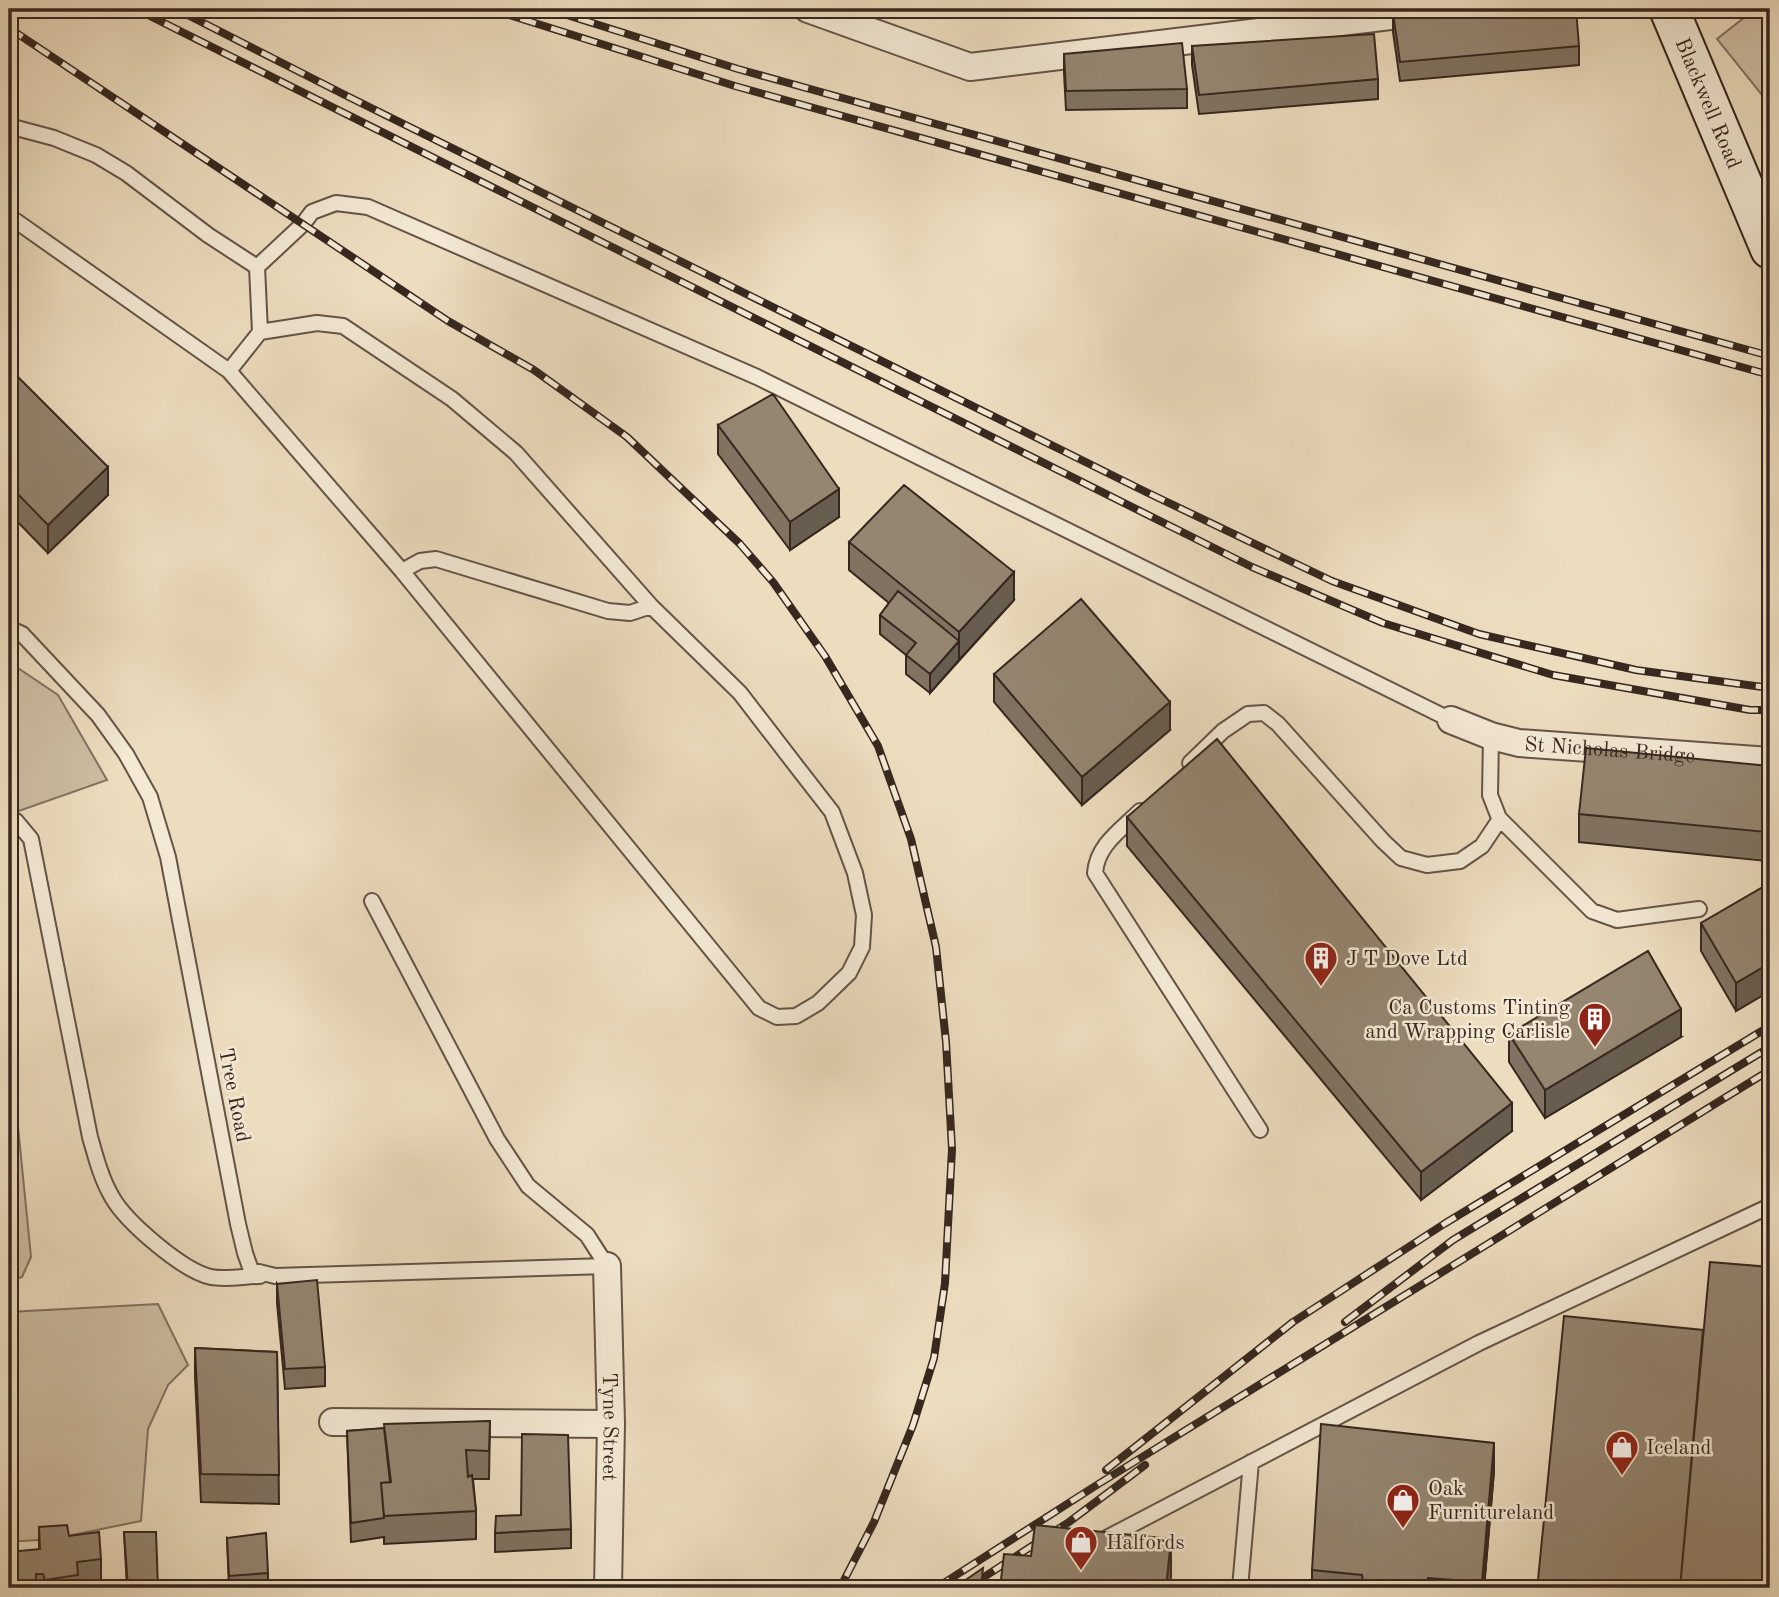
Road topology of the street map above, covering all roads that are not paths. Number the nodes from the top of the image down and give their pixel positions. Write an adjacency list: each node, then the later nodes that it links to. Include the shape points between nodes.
1 (808, 9): 4 (street, via 970,67)
2 (1448, 9): 4 (street)
3 (1669, 9): 7 (street, Blackwell Road)
4 (1341, 16)
5 (9, 126): 8 (lane, via 54,138 106,161)
6 (16, 221): 10 (lane)
7 (1767, 242)
8 (257, 267): 9 (lane); 15 (lane, via 312,212 336,203 368,207 757,377)
9 (260, 332): 10 (lane); 12 (lane, via 317,323 343,326 452,399 516,453)
10 (229, 370): 11 (lane)
11 (402, 570): 12 (lane, via 436,559 608,611 630,613); 12 (lane, via 759,1008 777,1017 796,1016 818,1003 849,973 862,947 864,915 855,873 832,812 740,693)
12 (650, 606)
13 (9, 616): 14 (lane)
14 (15, 631): 27 (lane, Tree Road, via 99,715 150,797 168,857 244,1254 251,1270)
15 (1451, 720): 16 (street, St Nicholas Bridge)
16 (1491, 736): 17 (street, St Nicholas Bridge, via 1519,743); 21 (lane, via 1490,795)
17 (1770, 761)
18 (1177, 776): 21 (lane, via 1223,731 1248,714 1264,713 1401,858 1427,865 1460,861 1482,846)
19 (1149, 803): 24 (lane, via 1102,848 1095,873)
20 (9, 817): 27 (lane, via 31,839 90,1137 113,1200 135,1226 179,1262 211,1277)
21 (1500, 819): 23 (lane, via 1592,911 1617,920)
22 (372, 901): 26 (lane, via 496,1139 528,1186 587,1235)
23 (1699, 909)
24 (1260, 1130)
25 (1770, 1206): 30 (lane, via 1479,1343)
26 (607, 1266): 27 (lane); 29 (street, Tyne Street)
27 (275, 1276)
28 (333, 1422): 29 (street)
29 (611, 1424): 32 (street, Tyne Street)
30 (1251, 1462): 31 (lane); 33 (lane)
31 (1086, 1548)
32 (607, 1588)
33 (1240, 1588)

